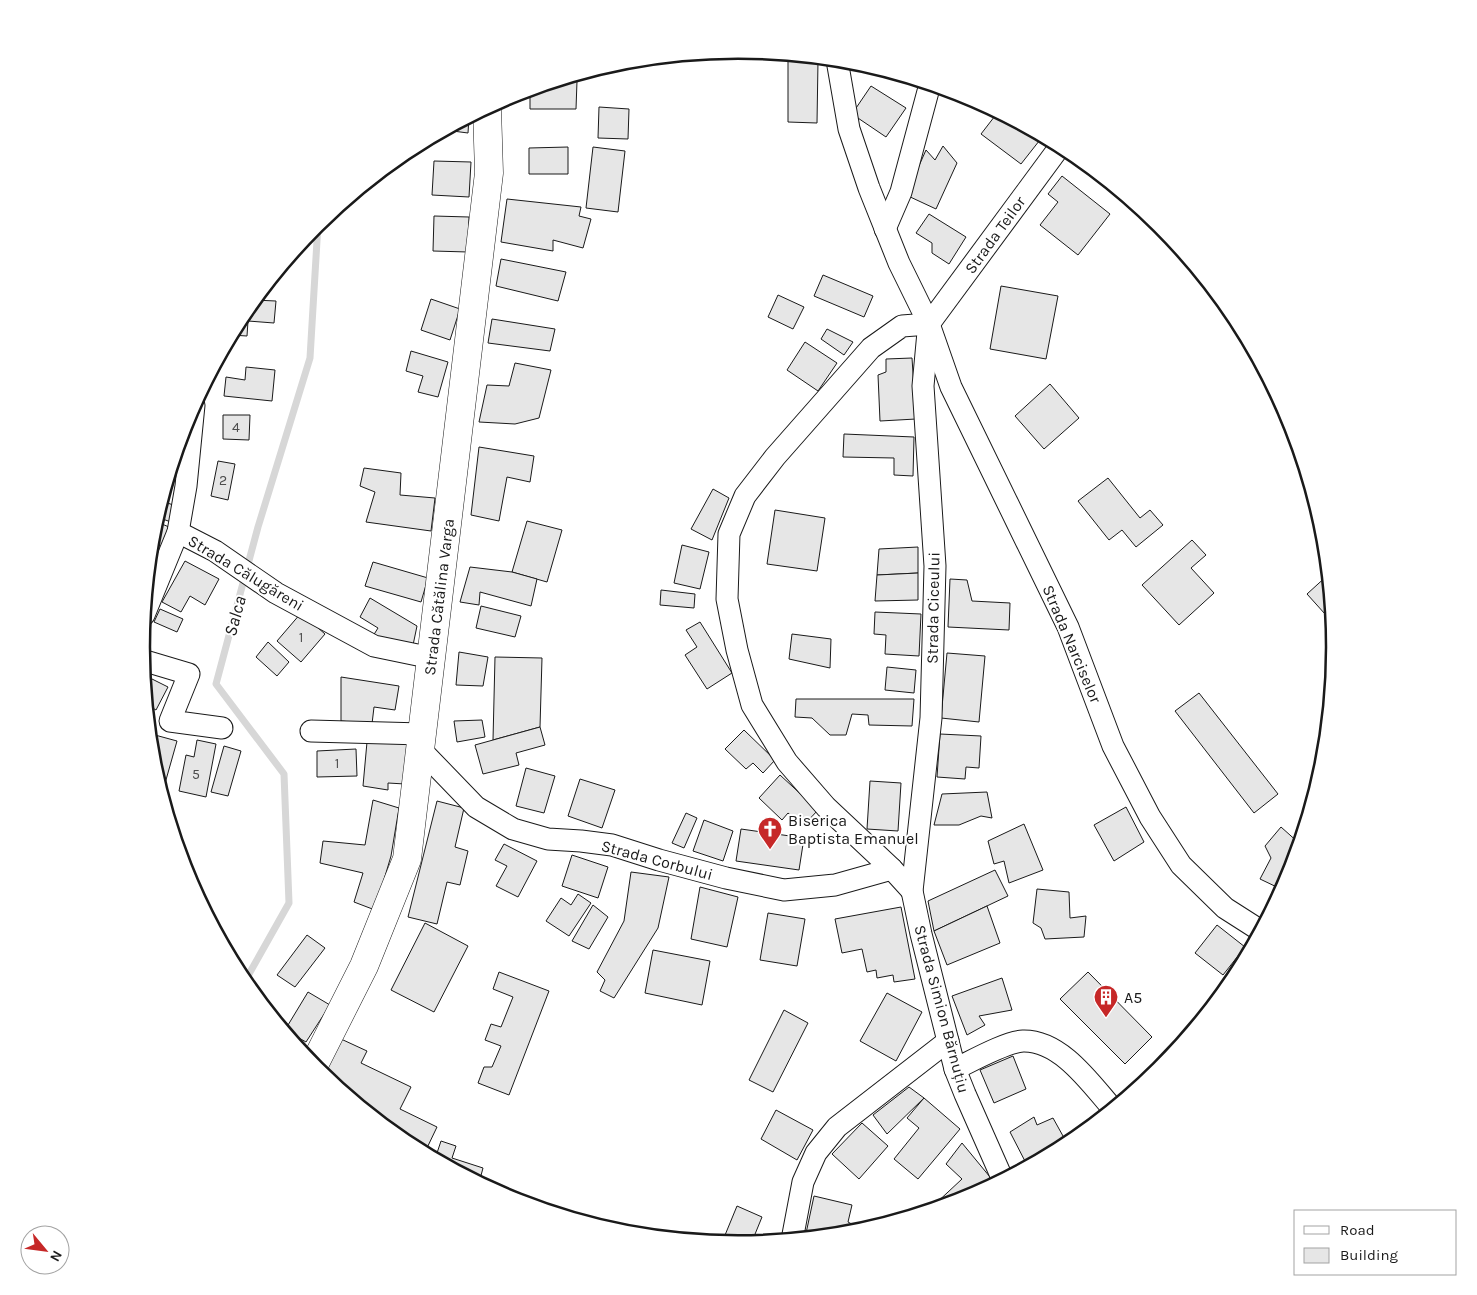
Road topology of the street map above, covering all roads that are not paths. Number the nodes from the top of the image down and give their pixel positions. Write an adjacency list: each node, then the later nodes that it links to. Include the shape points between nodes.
1 (837, 68): 5 (street, Strada Narciselor, via 849,129)
2 (928, 90): 5 (street, via 903,183)
3 (487, 115): 10 (main road, Strada Cătălina Varga, via 489,173)
4 (1056, 152): 6 (street, Strada Teilor)
5 (885, 229): 6 (street, Strada Narciselor)
6 (929, 324): 15 (street, via 902,326 871,348 745,496 729,534 727,599 752,705 787,762 826,807); 16 (street, Strada Ciceului, via 923,386 935,566 931,718); 17 (street, Strada Narciselor, via 951,387 1068,628 1113,746 1150,817 1181,865 1225,908)
7 (191, 431): 8 (street, Strada Călugăreni)
8 (178, 532): 9 (street); 10 (street, Strada Călugăreni, via 215,551 276,593 374,646)
9 (153, 591)
10 (432, 658): 14 (main road, Strada Cătălina Varga)
11 (150, 662): 12 (street, via 189,674 170,721)
12 (222, 728)
13 (311, 731): 14 (street)
14 (421, 741): 15 (street, Strada Corbului, via 476,807 513,830 548,839 612,845 716,876 784,890 835,885); 19 (main road, Strada Cătălina Varga, via 407,859 364,966)
15 (892, 869): 16 (street)
16 (912, 891): 18 (street, Strada Simion Bărnuțiu)
17 (1256, 928)
18 (948, 1041): 20 (street, Strada Simion Bărnuțiu); 23 (street, via 837,1127 816,1153 803,1182)
19 (317, 1059)
20 (956, 1069): 21 (street, via 1012,1044 1039,1042 1084,1074); 22 (street, Strada Simion Bărnuțiu)
21 (1109, 1105)
22 (1002, 1175)
23 (793, 1233)

